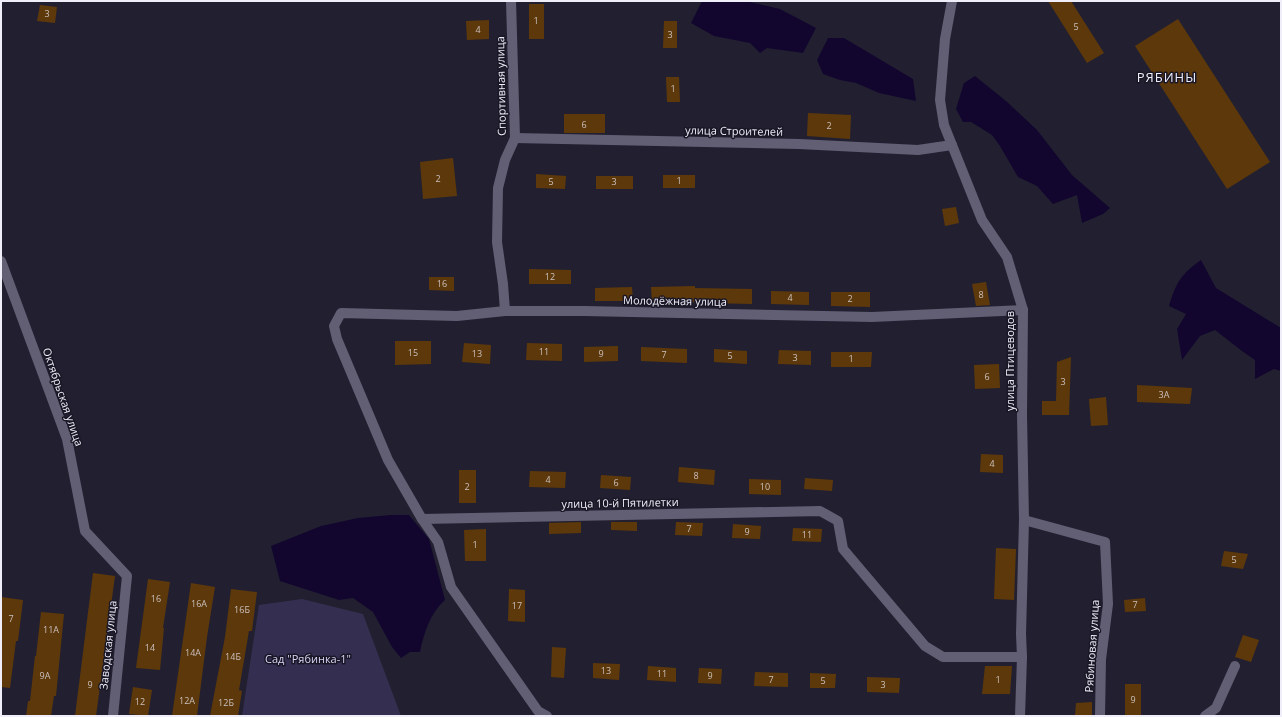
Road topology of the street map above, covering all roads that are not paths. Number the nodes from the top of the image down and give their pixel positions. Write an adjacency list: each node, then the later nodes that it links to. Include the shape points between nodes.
1 (511, 1): 3 (street, Спортивная улица)
2 (952, 1): 4 (street, улица Птицеводов, via 945,39 940,100 944,125)
3 (515, 138): 4 (street, улица Строителей, via 799,144 918,150); 7 (street, Спортивная улица, via 498,188 497,242)
4 (952, 145): 6 (street, улица Птицеводов, via 982,220 1007,257)
5 (1, 261): 10 (street, Октябрьская улица, via 67,438 85,531)
6 (1024, 310): 7 (street, Молодёжная улица, via 872,316); 9 (street, улица Птицеводов)
7 (505, 311): 8 (street, Молодёжная улица, via 457,316 341,313 334,326 337,339 388,460)
8 (422, 519): 11 (street, улица 10-й Пятилетки, via 820,511 838,521 843,549 924,646 943,657); 14 (street, via 438,542 451,587 538,711)
9 (1024, 520): 11 (street, улица Птицеводов); 16 (street, Рябиновая улица, via 1104,542 1108,604 1101,659)
10 (127, 576): 13 (street, Заводская улица)
11 (1022, 658): 15 (street, улица Птицеводов)
12 (1235, 666): 17 (street, via 1216,708)
13 (113, 716)
14 (547, 716)
15 (1020, 716)
16 (1100, 716)
17 (1205, 716)

